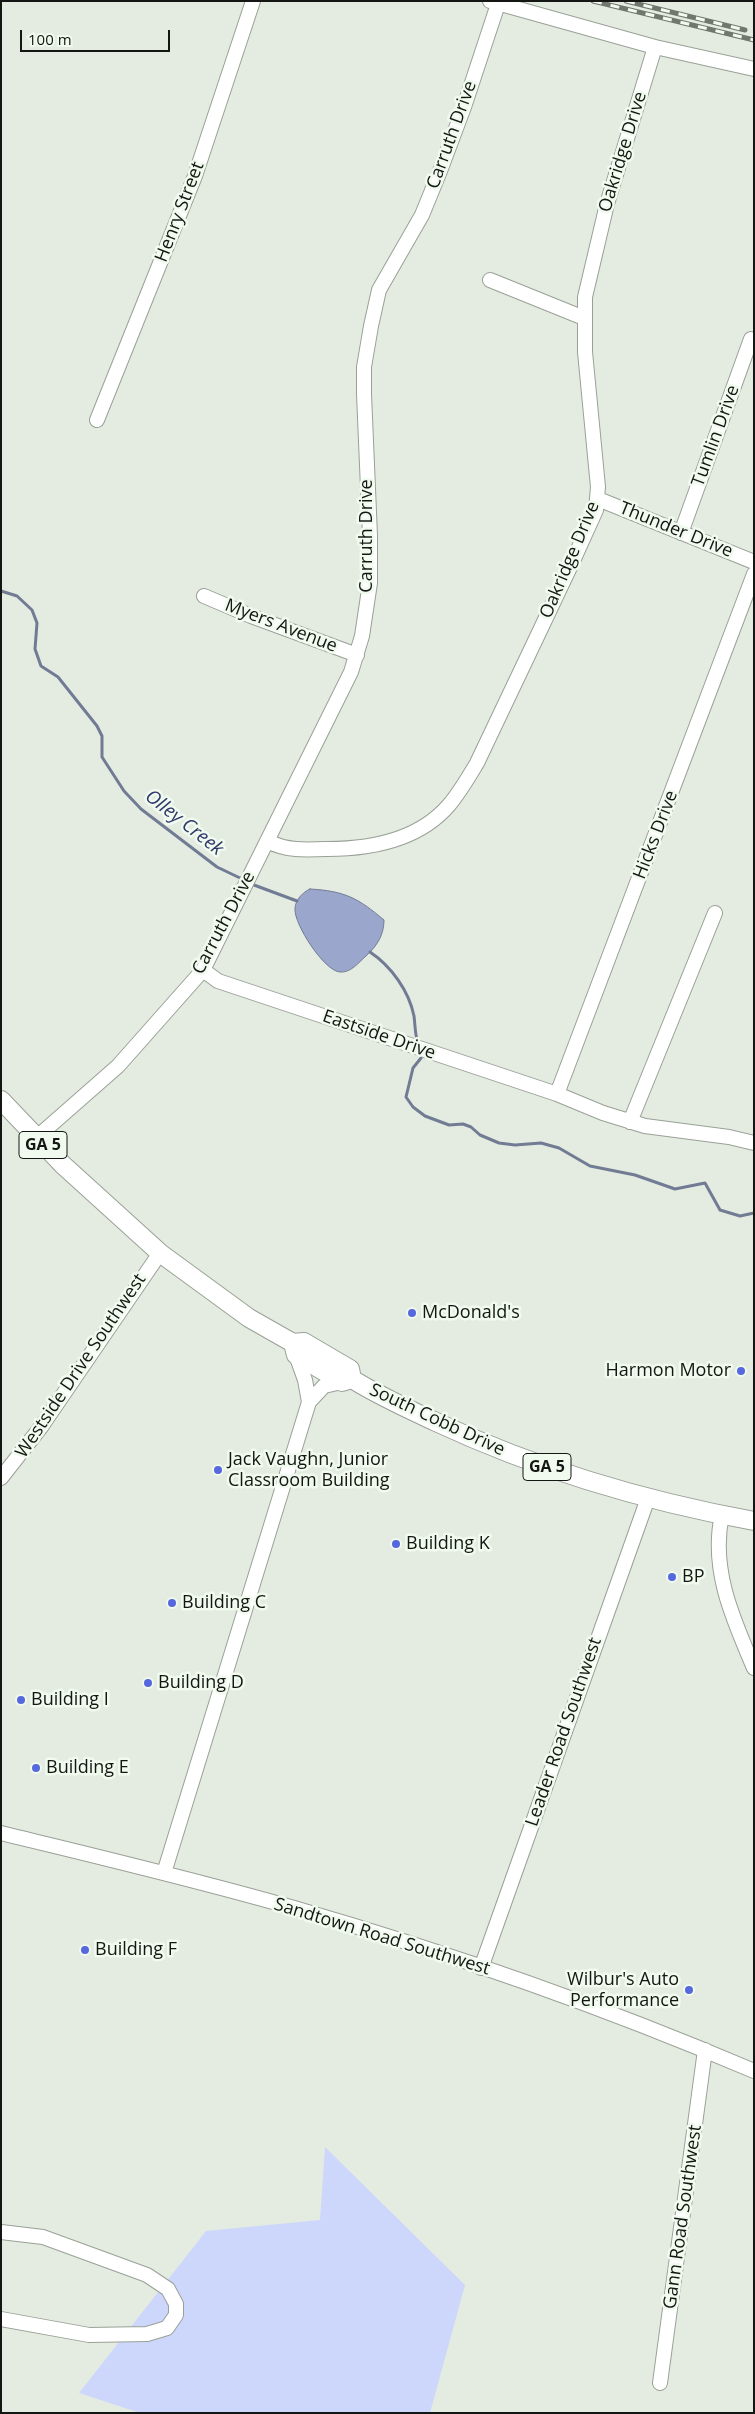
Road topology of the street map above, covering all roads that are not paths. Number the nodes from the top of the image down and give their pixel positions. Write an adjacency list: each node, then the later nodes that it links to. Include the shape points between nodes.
1 (253, 1): 8 (street, Henry Street, via 192,185)
2 (494, 2): 3 (street); 14 (street, Carruth Drive, via 464,107 440,171 422,215 379,290 371,326 364,367 370,583)
3 (655, 47): 4 (street); 6 (street, Oakridge Drive, via 591,264)
4 (754, 69)
5 (490, 280): 6 (street)
6 (584, 318): 9 (street, Oakridge Drive)
7 (751, 339): 10 (street, Tumlin Drive)
8 (97, 420)
9 (598, 499): 10 (street, Thunder Drive); 15 (street, Oakridge Drive, via 572,563 476,763 447,806 425,825 404,836 353,849 287,849)
10 (681, 533): 11 (street, Thunder Drive)
11 (754, 562)
12 (754, 574): 18 (street, Hicks Drive)
13 (204, 596): 14 (street, Myers Avenue)
14 (357, 655): 15 (street, Carruth Drive, via 343,690)
15 (267, 841): 17 (street, Carruth Drive)
16 (715, 913): 20 (street)
17 (203, 970): 18 (street, Eastside Drive, via 218,980); 21 (street, Carruth Drive, via 118,1066)
18 (557, 1094): 20 (street, Eastside Drive)
19 (1, 1100): 21 (main road, South Cobb Drive / GA 5)
20 (630, 1122): 22 (street, Eastside Drive, via 660,1130 700,1133)
21 (36, 1138): 23 (main road, South Cobb Drive / GA 5)
22 (754, 1143)
23 (160, 1253): 24 (main road, South Cobb Drive / GA 5); 27 (street, Westside Drive Southwest, via 41,1427)
24 (295, 1349): 25 (main road, South Cobb Drive / GA 5, via 304,1342 350,1369); 26 (street, via 306,1380)
25 (347, 1380): 26 (street, via 324,1386); 28 (main road, South Cobb Drive / GA 5, via 503,1451 572,1476)
26 (308, 1402): 33 (street)
27 (1, 1478)
28 (648, 1498): 29 (main road, South Cobb Drive / GA 5); 34 (street, Leader Road Southwest)
29 (722, 1515): 30 (main road, South Cobb Drive / GA 5); 31 (street, via 717,1549 723,1581)
30 (754, 1521)
31 (754, 1668)
32 (1, 1833): 33 (street, Sandtown Road Southwest)
33 (164, 1873): 34 (street, Sandtown Road Southwest, via 309,1913)
34 (481, 1968): 35 (street, Sandtown Road Southwest)
35 (705, 2050): 36 (street, Sandtown Road Southwest); 39 (street, Gann Road Southwest)
36 (754, 2071)
37 (1, 2232): 38 (street, via 43,2237 147,2274 168,2289 176,2304 176,2315 167,2328 147,2334 88,2335)
38 (1, 2319)
39 (660, 2382)

